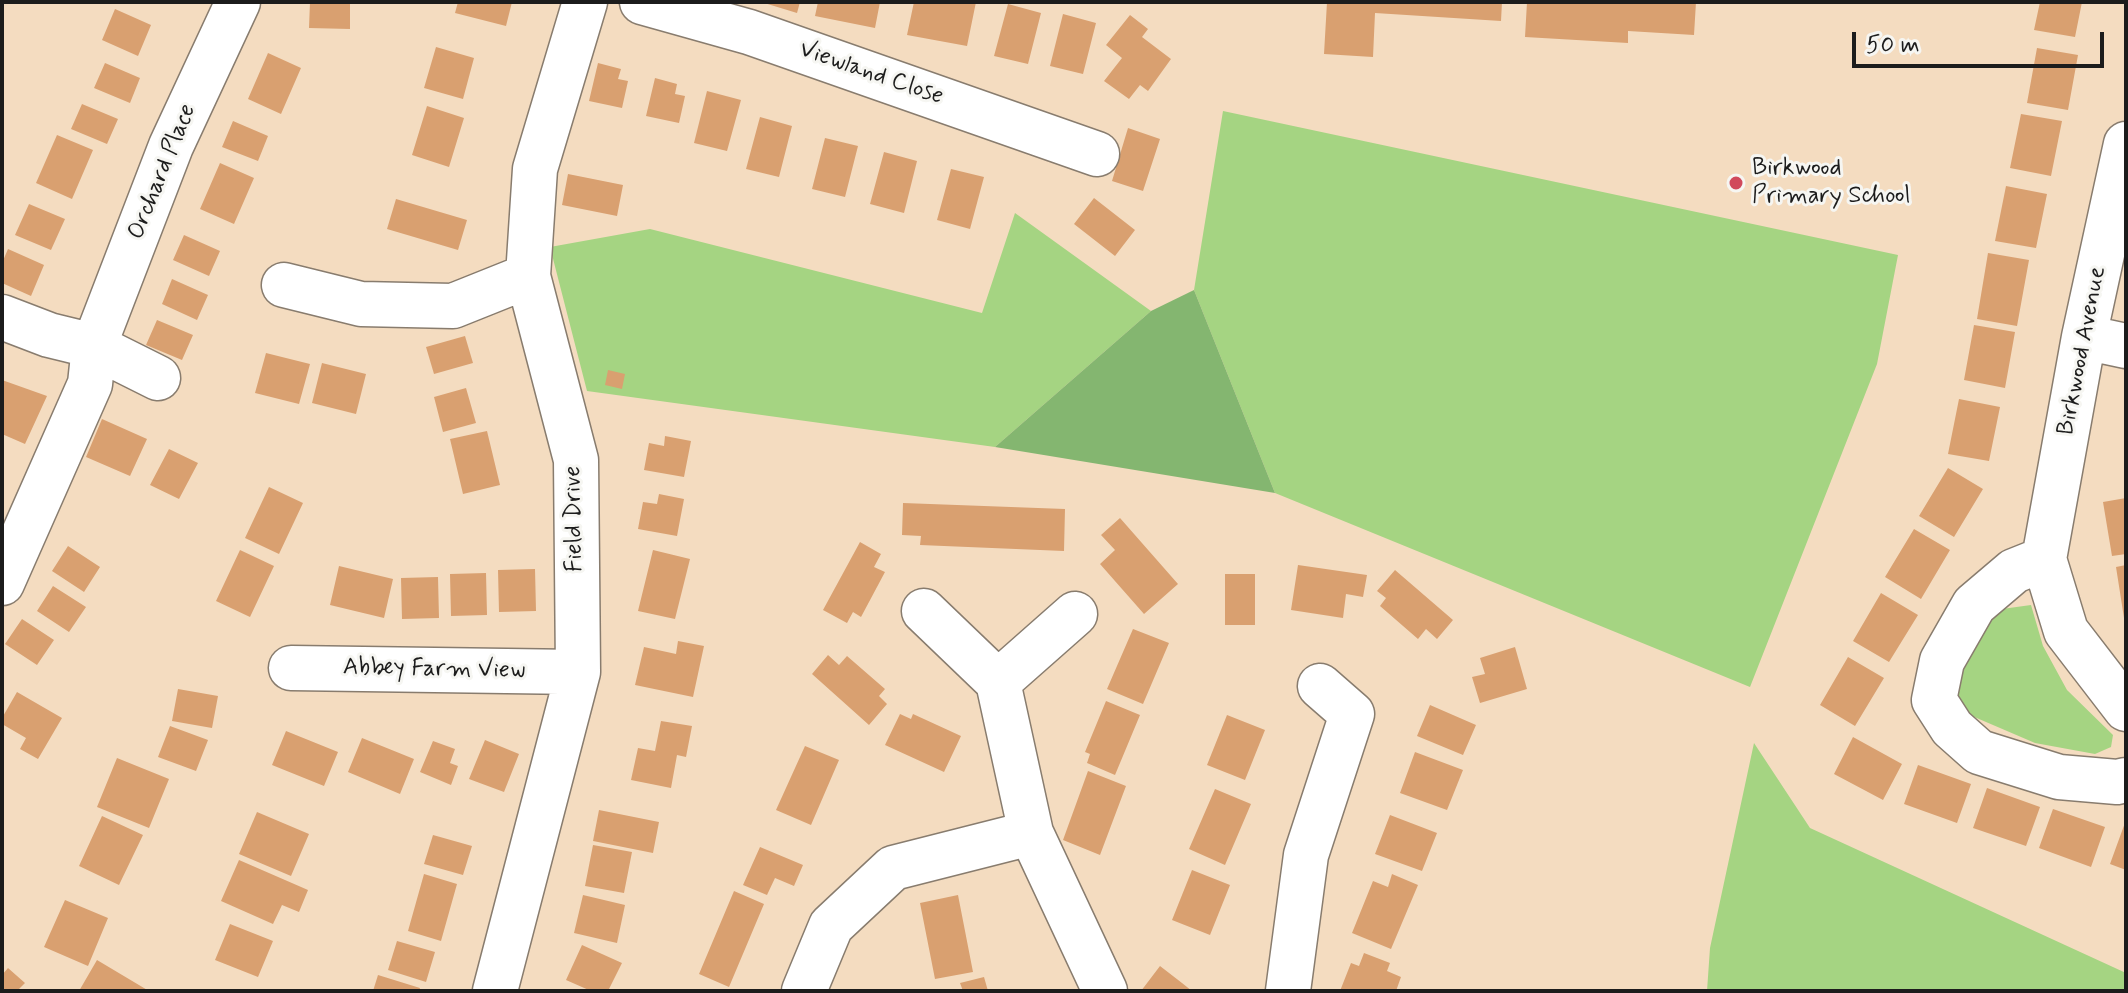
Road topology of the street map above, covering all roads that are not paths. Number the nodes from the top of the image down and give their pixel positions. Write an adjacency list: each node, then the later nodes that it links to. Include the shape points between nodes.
1 (238, 2): 10 (street, Orchard Place, via 171,146)
2 (585, 2): 6 (street, Field Drive, via 535,169)
3 (642, 2): 5 (street, Viewland Close, via 749,32)
4 (2126, 144): 9 (street, Birkwood Avenue)
5 (1097, 154)
6 (528, 276): 7 (street, via 453,306 361,304); 18 (street, Field Drive, via 576,460)
7 (284, 285)
8 (2, 317): 10 (street)
9 (2084, 337): 11 (street); 13 (street, Birkwood Avenue)
10 (94, 346): 12 (street); 14 (street, Orchard Place, via 90,384)
11 (2126, 346)
12 (158, 378)
13 (2044, 559): 21 (street, Birkwood Avenue, via 2066,631); 22 (street, via 2014,571 1974,605 1942,661 1934,700 1952,728 1979,752 2059,777)
14 (2, 583)
15 (924, 611): 19 (street)
16 (1075, 614): 19 (street)
17 (291, 668): 18 (street, Abbey Farm View)
18 (578, 672): 24 (street, Field Drive)
19 (998, 682): 23 (street)
20 (1320, 686): 27 (street, via 1352,714 1306,855)
21 (2126, 709)
22 (2126, 780)
23 (1031, 833): 25 (street, via 893,868 831,926); 26 (street)
24 (495, 991)
25 (804, 991)
26 (1105, 991)
27 (1288, 991)

